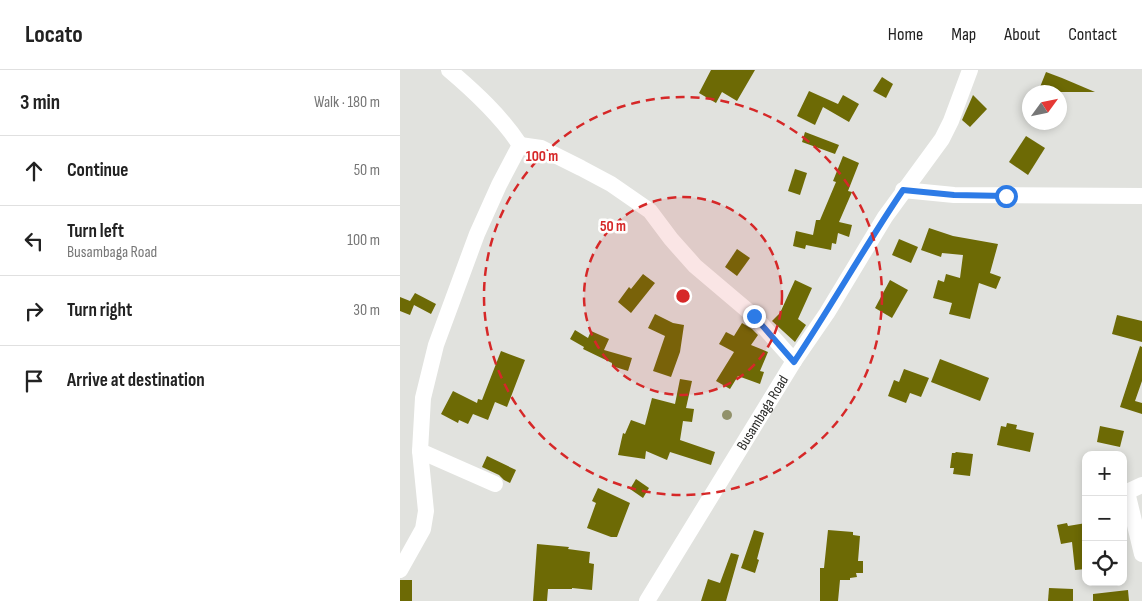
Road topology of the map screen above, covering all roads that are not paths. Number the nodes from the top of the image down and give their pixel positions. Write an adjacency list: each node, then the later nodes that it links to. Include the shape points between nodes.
1 (449, 70): 3 (street, via 494,112)
2 (970, 70): 4 (street, Busambaga Road, via 942,138)
3 (520, 145): 6 (street, via 541,148 581,168 650,211 695,266 754,316); 7 (street, via 477,234 436,345 423,398)
4 (903, 190): 5 (street, via 954,195); 6 (street, Busambaga Road)
5 (1142, 196)
6 (794, 362): 12 (street, Busambaga Road)
7 (420, 451): 8 (street); 11 (street, via 426,511 423,529)
8 (495, 484)
9 (1142, 485): 10 (street, via 1127,492)
10 (1142, 554)
11 (400, 570)
12 (647, 601)

